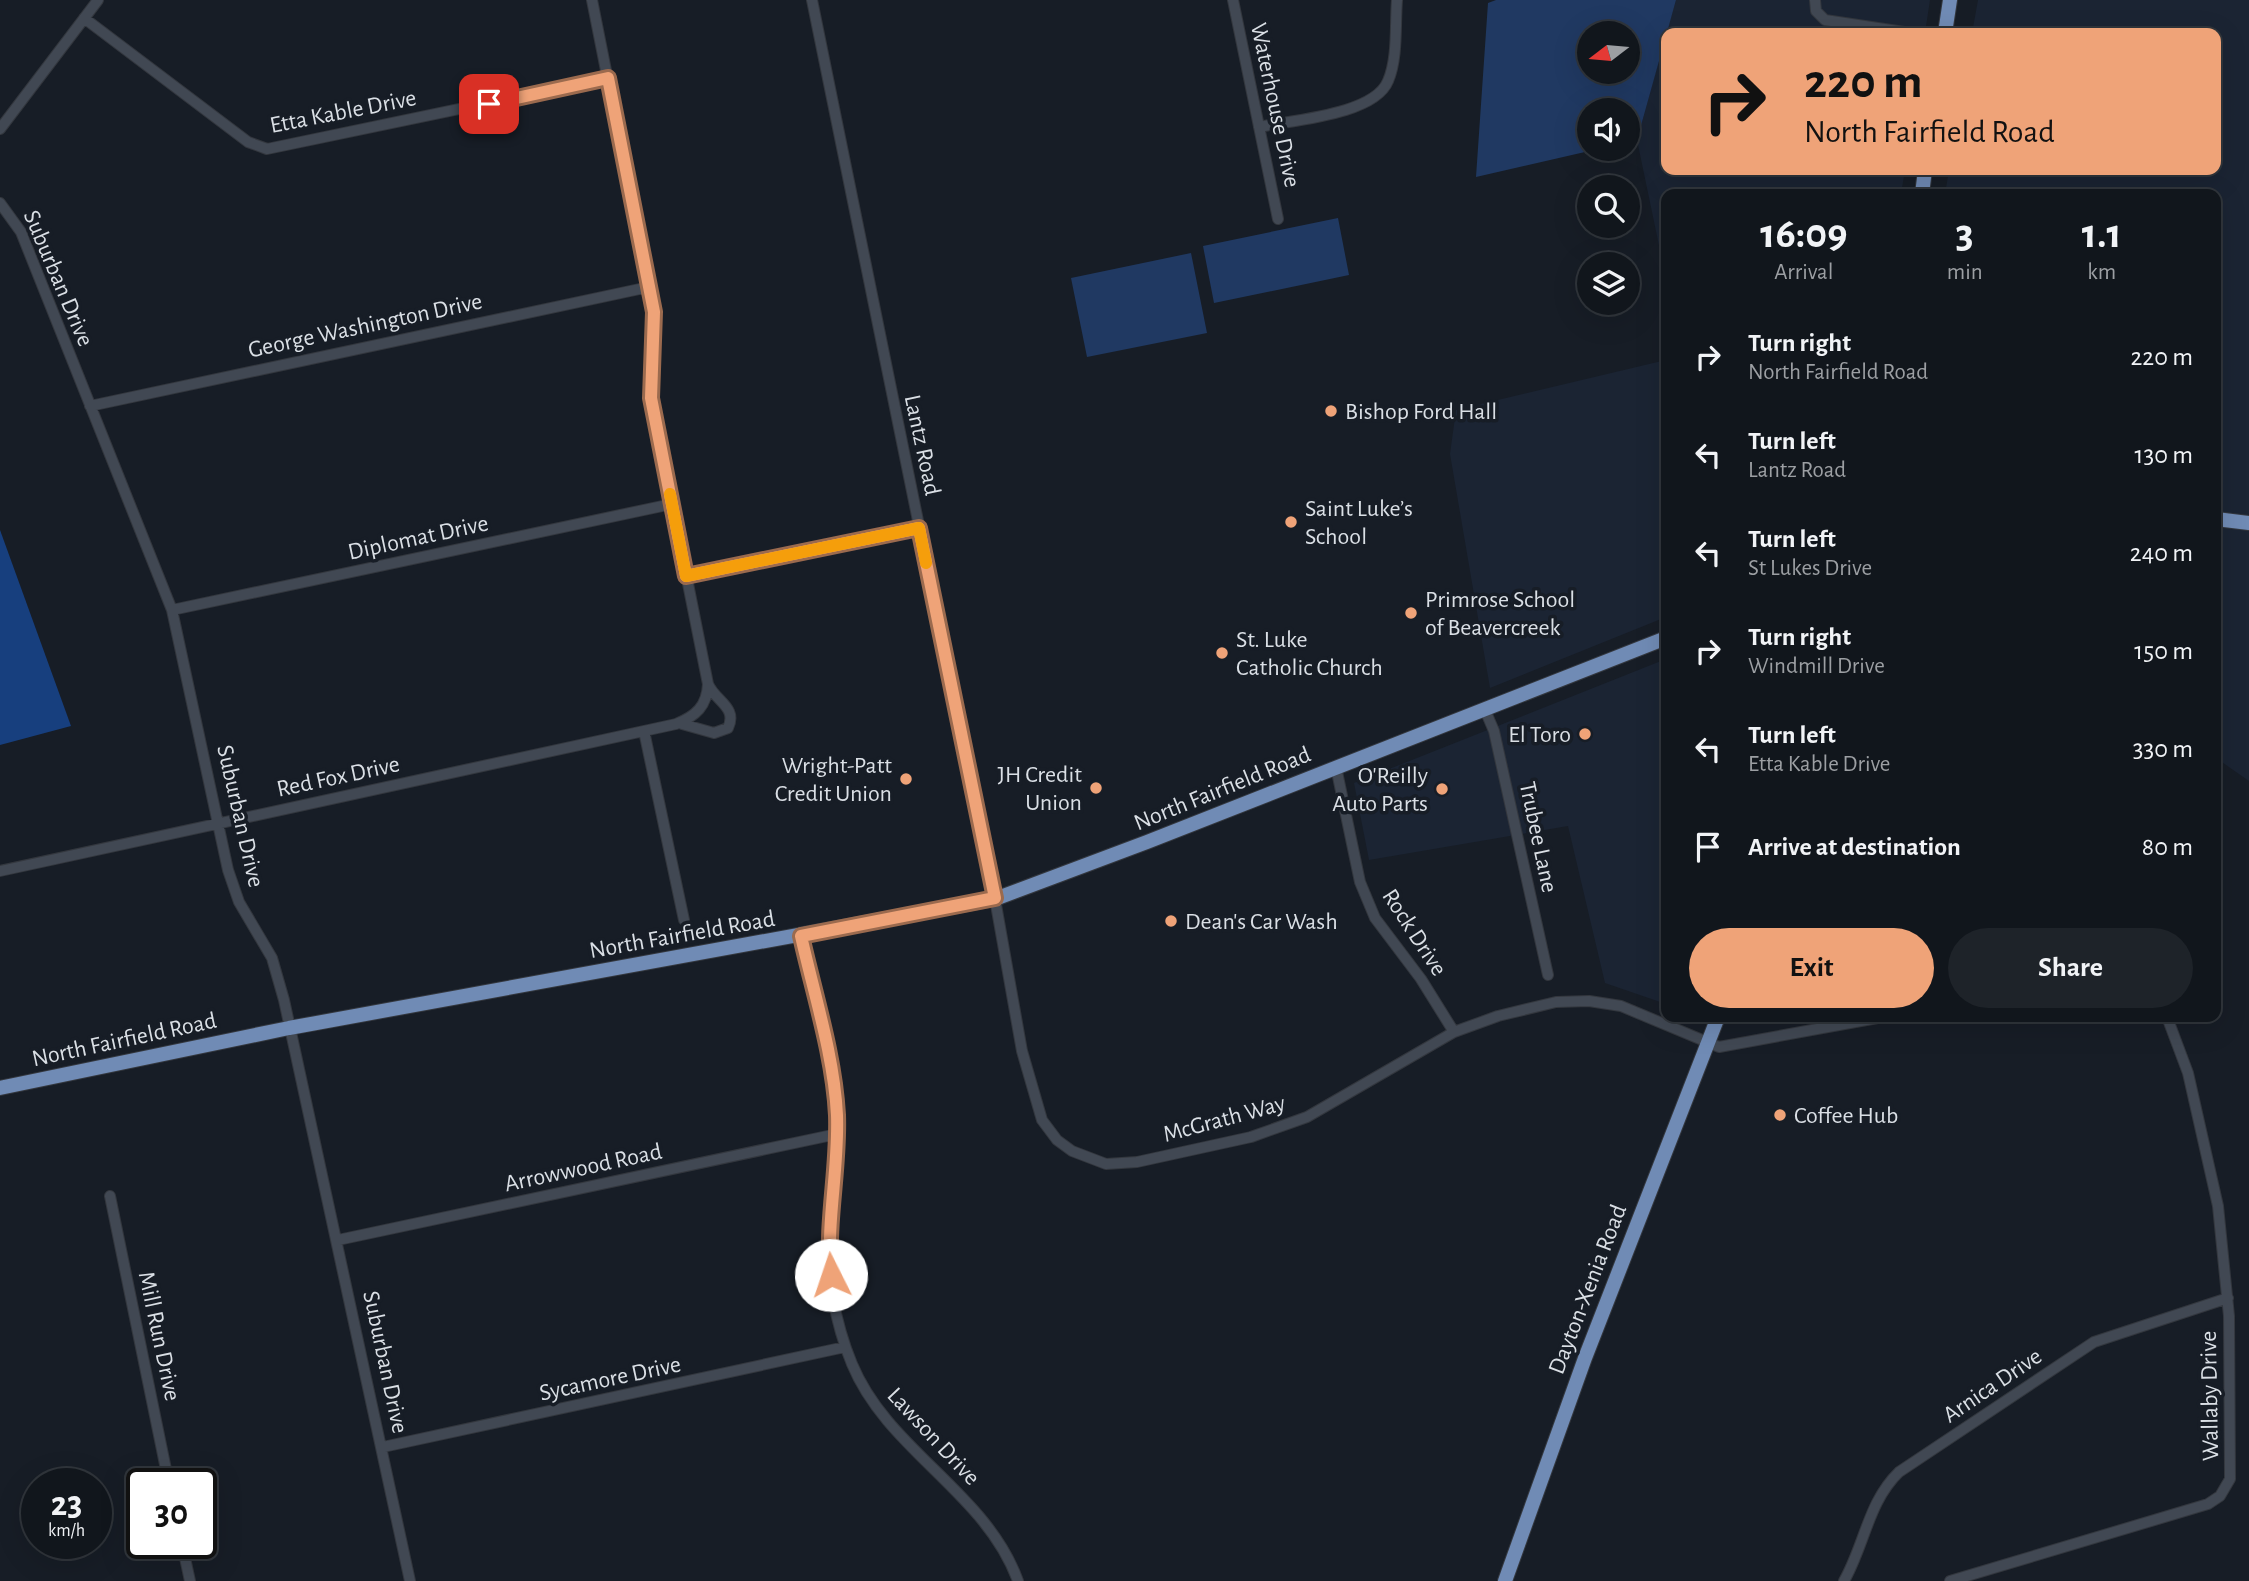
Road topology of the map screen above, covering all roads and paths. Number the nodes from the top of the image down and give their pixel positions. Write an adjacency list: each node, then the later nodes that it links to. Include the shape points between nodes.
1 (98, 0): 8 (street)
2 (592, 0): 11 (street)
3 (812, 0): 21 (street, Lantz Road)
4 (1233, 0): 12 (street, Waterhouse Drive)
5 (1397, 0): 12 (street, via 1392,69 1381,93 1356,107)
6 (1815, 0): 9 (street, via 1818,14 1830,21)
7 (1950, 0): 10 (main road)
8 (84, 18): 11 (street, Etta Kable Drive, via 248,142 267,149); 13 (street)
9 (1877, 28)
10 (1946, 28)
11 (608, 78): 16 (street)
12 (1259, 127): 15 (street, Waterhouse Drive)
13 (0, 129)
14 (0, 202): 17 (street, Suburban Drive, via 21,232)
15 (1278, 219)
16 (649, 287): 17 (street, George Washington Drive); 18 (street, via 655,330 651,398)
17 (90, 406): 23 (street, Suburban Drive)
18 (672, 504): 22 (street); 23 (street, Diplomat Drive)
19 (2221, 520): 20 (main road)
20 (2249, 523)
21 (919, 528): 22 (street); 32 (street, Lantz Road)
22 (686, 576): 25 (street)
23 (172, 610): 30 (street, Suburban Drive)
24 (1661, 640): 26 (main road, North Fairfield Road)
25 (708, 684): 27 (street, via 702,708); 27 (street, via 730,711 728,727 714,733)
26 (1485, 710): 29 (main road, North Fairfield Road); 35 (street, Trubee Lane, via 1494,731)
27 (676, 724): 28 (street, Red Fox Drive)
28 (644, 731): 30 (street, Red Fox Drive); 33 (street)
29 (1336, 767): 32 (main road, North Fairfield Road); 40 (street, Rock Drive, via 1360,882 1375,918)
30 (218, 823): 31 (street, Red Fox Drive); 39 (street, Suburban Drive, via 235,891 272,958)
31 (0, 871)
32 (995, 898): 34 (main road, North Fairfield Road); 40 (street, McGrath Way, via 1022,1051 1042,1120 1072,1151 1106,1164 1137,1162 1251,1137 1307,1117)
33 (684, 920)
34 (801, 936): 39 (main road, North Fairfield Road); 43 (street, Lawson Drive, via 835,1094)
35 (1548, 975)
36 (1716, 1022): 41 (main road, Dayton-Xenia Road)
37 (1856, 1022): 41 (street, via 1719,1047)
38 (2169, 1022): 46 (street, Wallaby Drive, via 2188,1073 2210,1163)
39 (289, 1028): 42 (main road, North Fairfield Road); 45 (street, Suburban Drive)
40 (1454, 1032): 41 (street, McGrath Way, via 1556,1002 1589,1001 1621,1006)
41 (1708, 1042): 54 (main road, Dayton-Xenia Road, via 1585,1358)
42 (0, 1088)
43 (837, 1134): 45 (street, Arrowwood Road); 47 (street, Lawson Drive, via 829,1250 835,1308)
44 (110, 1196): 49 (street, Mill Run Drive)
45 (338, 1240): 48 (street, Suburban Drive)
46 (2228, 1298): 55 (street, Arnica Drive, via 2094,1342 1899,1472 1878,1496); 56 (street, Wallaby Drive, via 2232,1460 2230,1479 2220,1496 2208,1504)
47 (845, 1347): 48 (street, Sycamore Drive); 53 (street, Lawson Drive, via 880,1413 990,1530)
48 (383, 1447): 52 (street, Suburban Drive)
49 (167, 1468)
50 (185, 1559): 51 (street)
51 (190, 1581)
52 (410, 1581)
53 (1018, 1581)
54 (1506, 1581)
55 (1844, 1581)
56 (1950, 1581)

